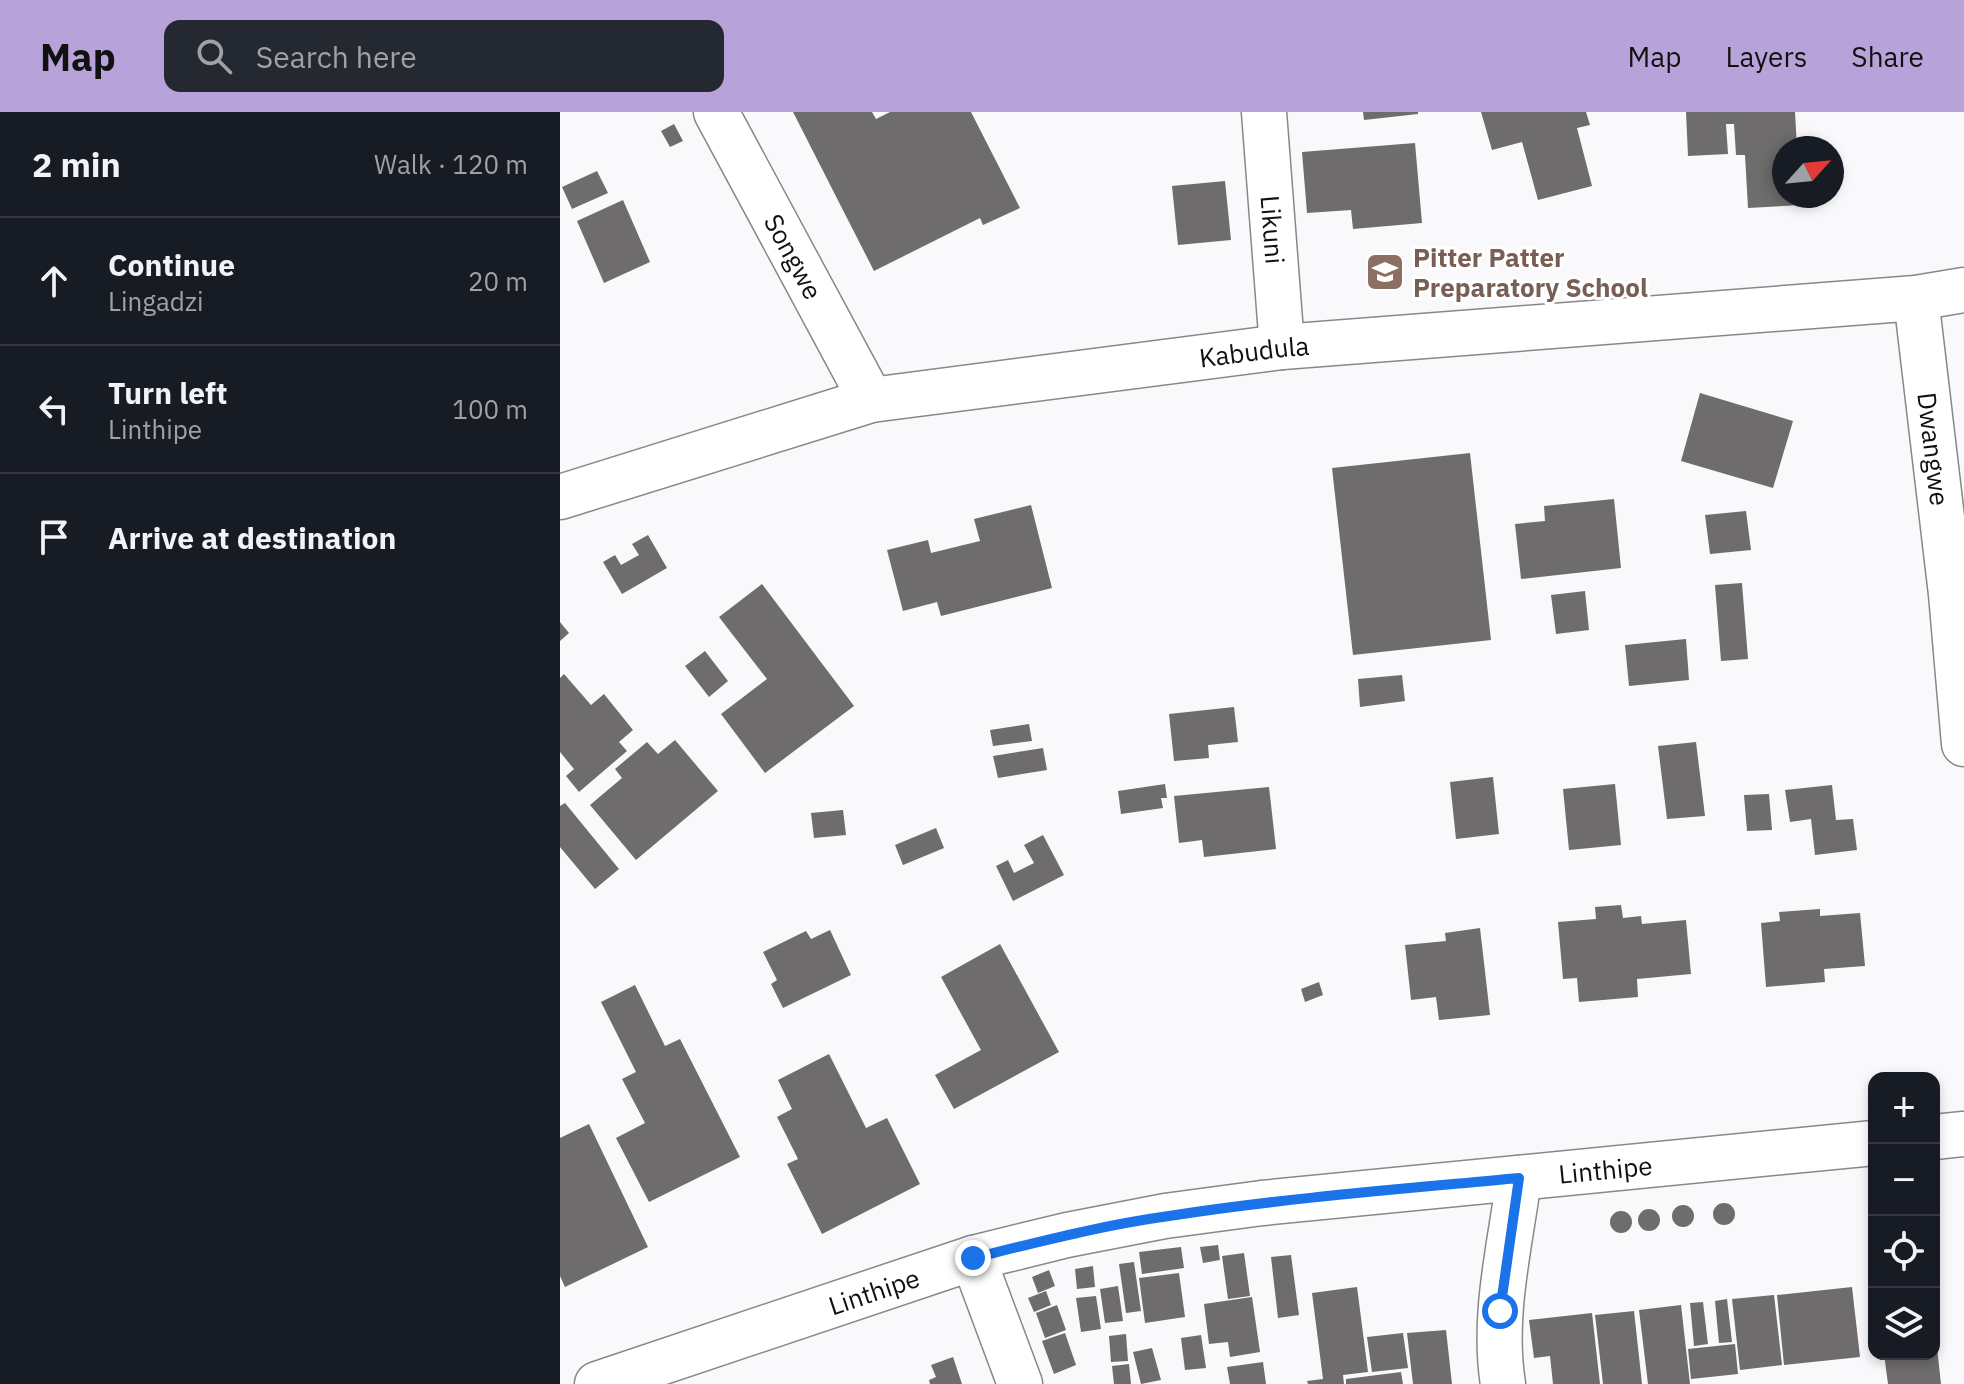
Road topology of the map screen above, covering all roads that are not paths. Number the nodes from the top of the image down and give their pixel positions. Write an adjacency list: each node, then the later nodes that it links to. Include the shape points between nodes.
1 (716, 112): 6 (street, Songwe)
2 (1264, 112): 5 (street, Likuni)
3 (1964, 290): 4 (street, Kabudula)
4 (1916, 298): 5 (street, Kabudula); 8 (street, Dwangwe)
5 (1282, 347): 6 (street, Kabudula)
6 (871, 400): 7 (street, Kabudula)
7 (560, 497)
8 (1964, 744)
9 (1964, 1136): 10 (street)
10 (1940, 1137)
11 (1868, 1144): 12 (street, Linthipe)
12 (1519, 1178): 13 (street, Linthipe, via 1165,1216); 16 (street, via 1500,1311)
13 (973, 1258): 14 (street, Linthipe); 15 (street)
14 (597, 1384)
15 (1020, 1384)
16 (1503, 1384)

